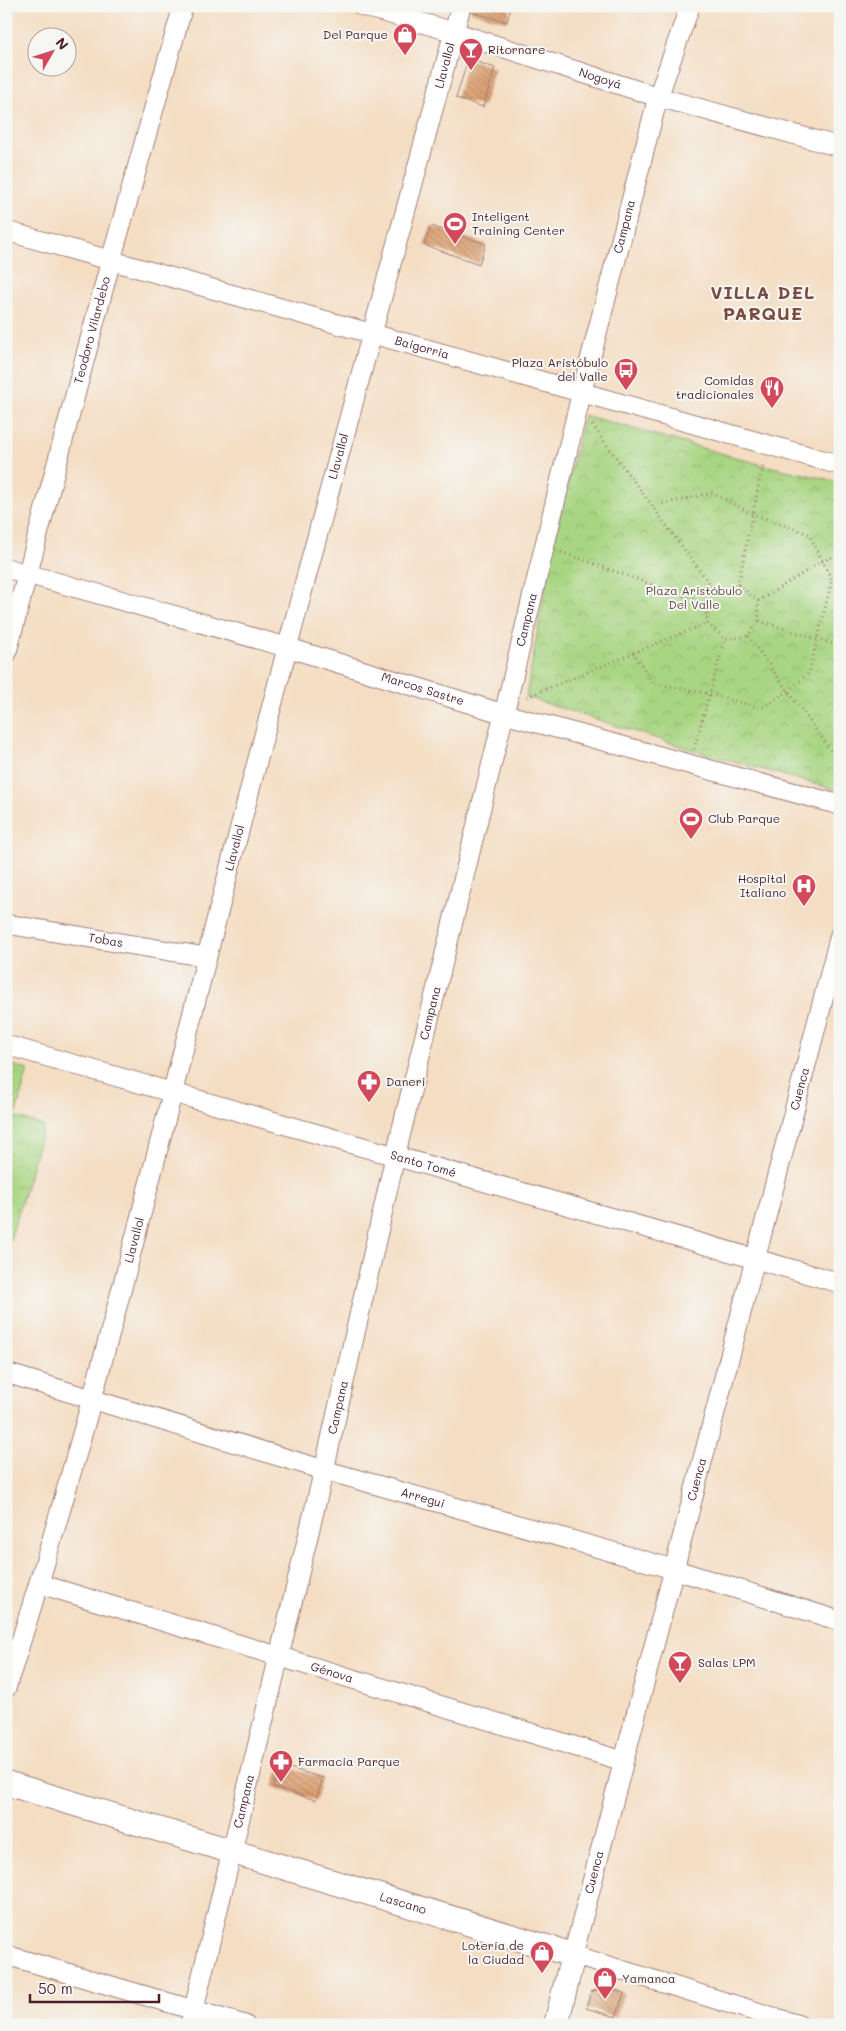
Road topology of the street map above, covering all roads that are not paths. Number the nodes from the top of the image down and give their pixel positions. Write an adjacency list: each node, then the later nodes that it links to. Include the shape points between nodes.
1 (182, 6): 9 (street, Teodoro Vilardebo)
2 (362, 6): 5 (street, Nogoyá)
3 (461, 6): 5 (street, Llavallol)
4 (690, 6): 6 (street, Campana)
5 (454, 32): 6 (street, Nogoyá); 10 (street, Llavallol)
6 (658, 97): 7 (street, Nogoyá); 11 (street, Campana)
7 (840, 147)
8 (6, 231): 9 (street, Baigorria)
9 (111, 260): 10 (street, Baigorria); 14 (street, Teodoro Vilardebo)
10 (371, 334): 11 (street, Baigorria); 15 (street, Llavallol)
11 (582, 391): 12 (street, Baigorria); 17 (street, Campana)
12 (840, 464)
13 (6, 568): 14 (street, Marcos Sastre)
14 (28, 575): 15 (street, Marcos Sastre); 16 (street, Teodoro Vilardebo)
15 (286, 648): 17 (street, Marcos Sastre); 21 (street, Llavallol)
16 (6, 655)
17 (504, 714): 18 (street, Marcos Sastre); 24 (street, Campana)
18 (840, 805)
19 (6, 924): 21 (street, Tobas)
20 (840, 934): 25 (street, Cuenca)
21 (206, 957): 23 (street, Llavallol)
22 (6, 1044): 23 (street, Santo Tomé)
23 (173, 1092): 24 (street, Santo Tomé); 28 (street, Llavallol)
24 (395, 1157): 25 (street, Santo Tomé); 29 (street, Campana)
25 (756, 1260): 26 (street, Santo Tomé); 30 (street, Cuenca)
26 (840, 1283)
27 (6, 1373): 28 (street, Arregui)
28 (93, 1398): 29 (street, Arregui); 31 (street, Llavallol)
29 (324, 1470): 30 (street, Arregui); 33 (street, Campana)
30 (673, 1569): 32 (street, Arregui); 35 (street, Cuenca)
31 (40, 1584): 33 (street, Génova); 34 (street, Llavallol)
32 (840, 1621)
33 (278, 1657): 35 (street, Génova); 37 (street, Campana)
34 (6, 1688)
35 (623, 1761): 39 (street, Cuenca)
36 (6, 1783): 37 (street, Lascano)
37 (232, 1850): 39 (street, Lascano); 40 (street, Campana)
38 (6, 1955): 40 (street)
39 (574, 1955): 42 (street, Cuenca); 43 (street, Lascano)
40 (192, 2017): 41 (street)
41 (245, 2025)
42 (556, 2025)
43 (799, 2025)

